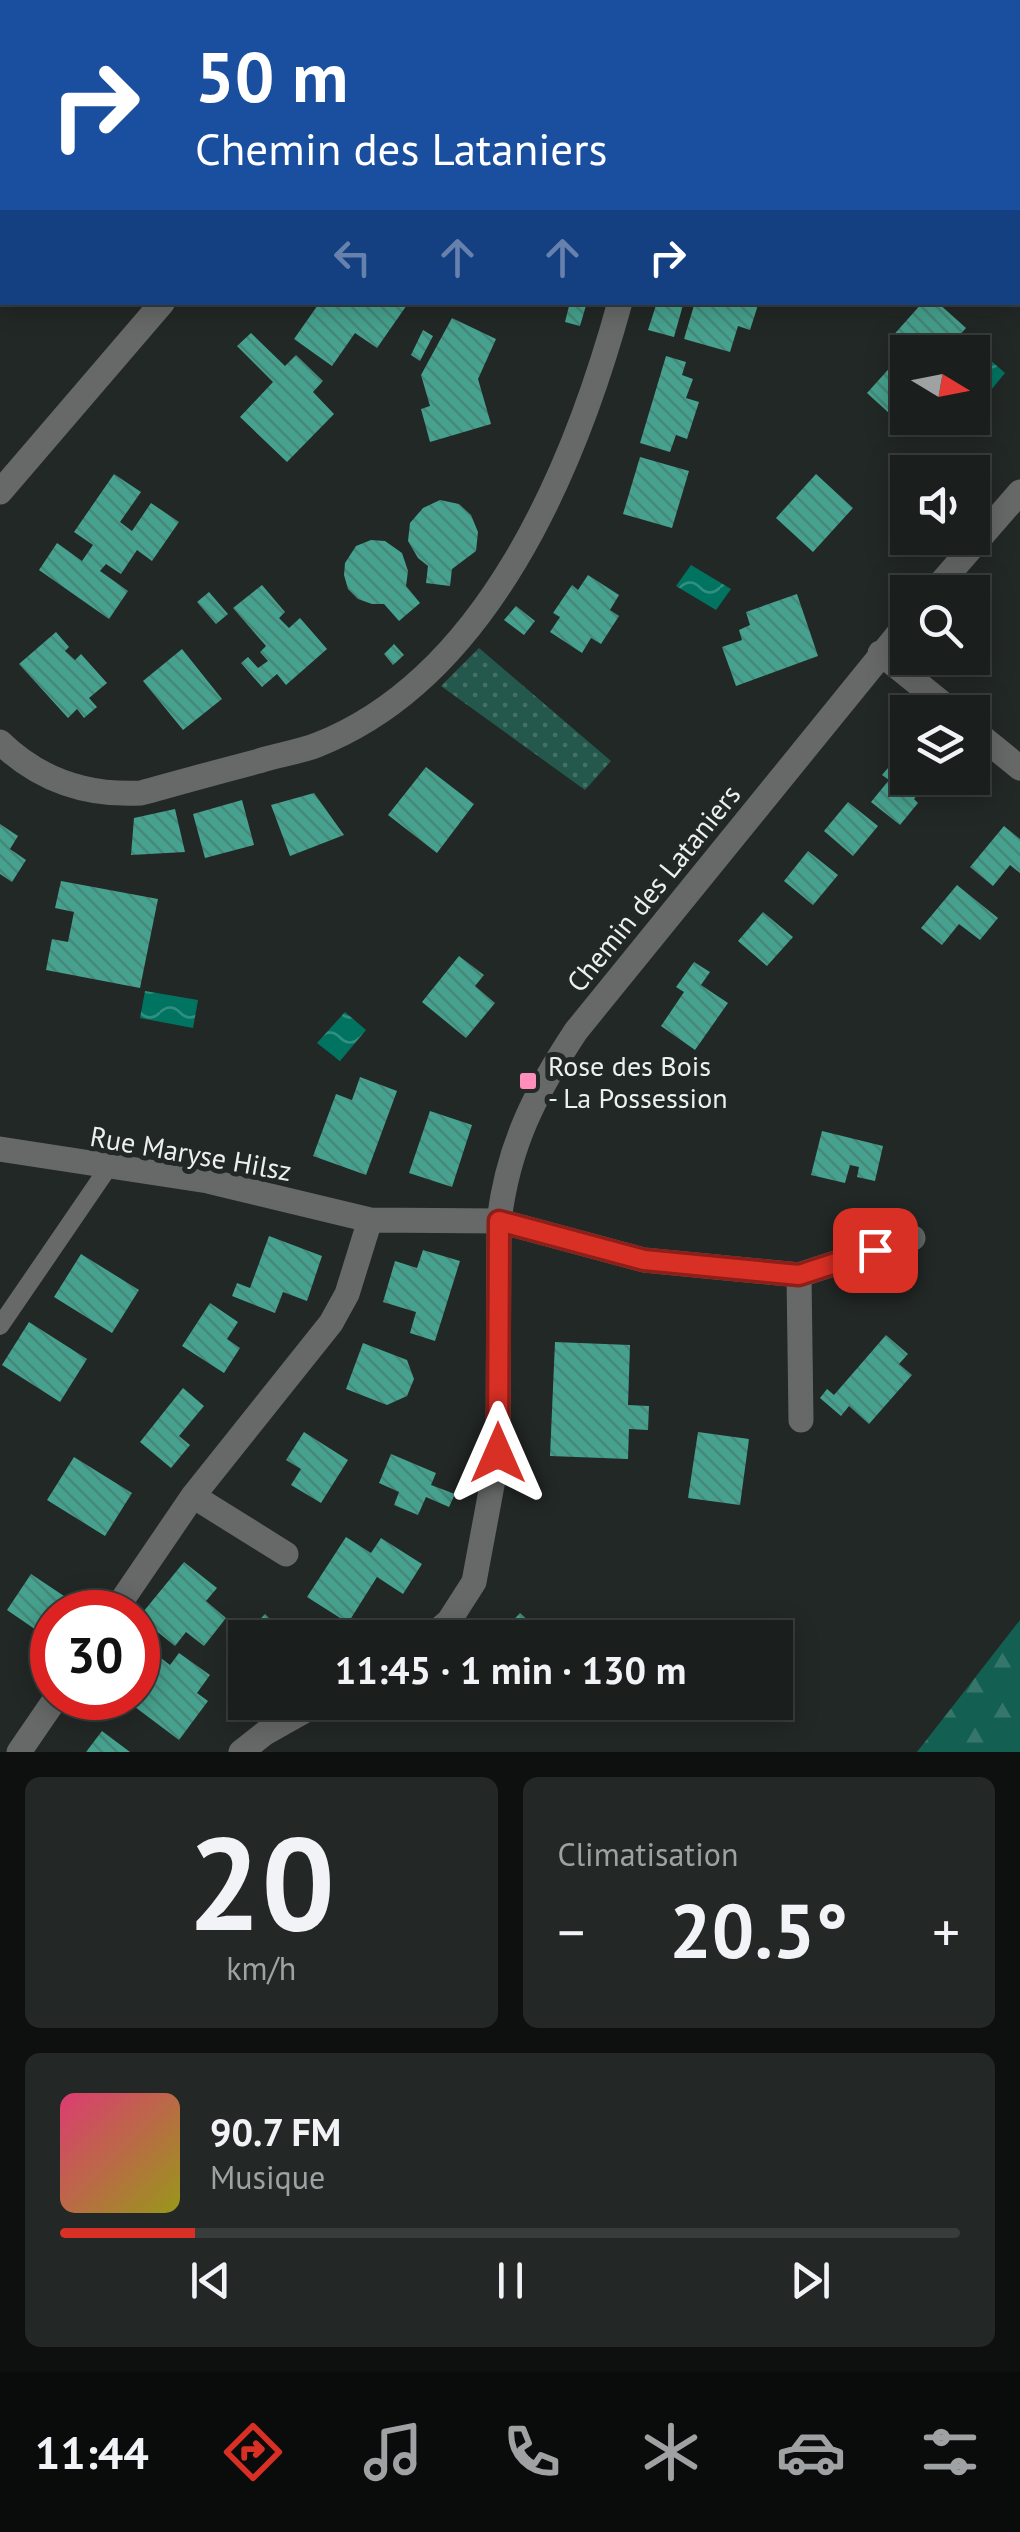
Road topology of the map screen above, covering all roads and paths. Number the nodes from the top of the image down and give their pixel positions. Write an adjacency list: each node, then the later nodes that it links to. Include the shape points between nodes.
1 (160, 305): 3 (street)
2 (619, 305): 9 (street, via 555,487 491,600 420,680 371,717 317,745 142,793 83,791 36,772)
3 (0, 492)
4 (1020, 492): 5 (street)
5 (948, 575)
6 (890, 643): 7 (street, Chemin des Lataniers)
7 (880, 654): 8 (street); 15 (street, Chemin des Lataniers, via 539,1086 514,1150)
8 (931, 695)
9 (0, 742)
10 (990, 744): 11 (street)
11 (1020, 768)
12 (0, 1149): 13 (street, Rue Maryse Hilsz)
13 (108, 1168): 14 (street, Rue Maryse Hilsz, via 208,1180); 18 (lane)
14 (370, 1220): 15 (street, Rue Maryse Hilsz); 20 (street, via 331,1323)
15 (499, 1221): 17 (street, via 644,1260); 23 (street, Chemin des Lataniers, via 498,1453 474,1582)
16 (913, 1238): 17 (street)
17 (799, 1275): 19 (street)
18 (0, 1326)
19 (801, 1420)
20 (193, 1496): 21 (street); 22 (street)
21 (286, 1554)
22 (129, 1590)
23 (450, 1620)
24 (41, 1720): 26 (street)
25 (288, 1720): 27 (street)
26 (20, 1752)
27 (241, 1752)

